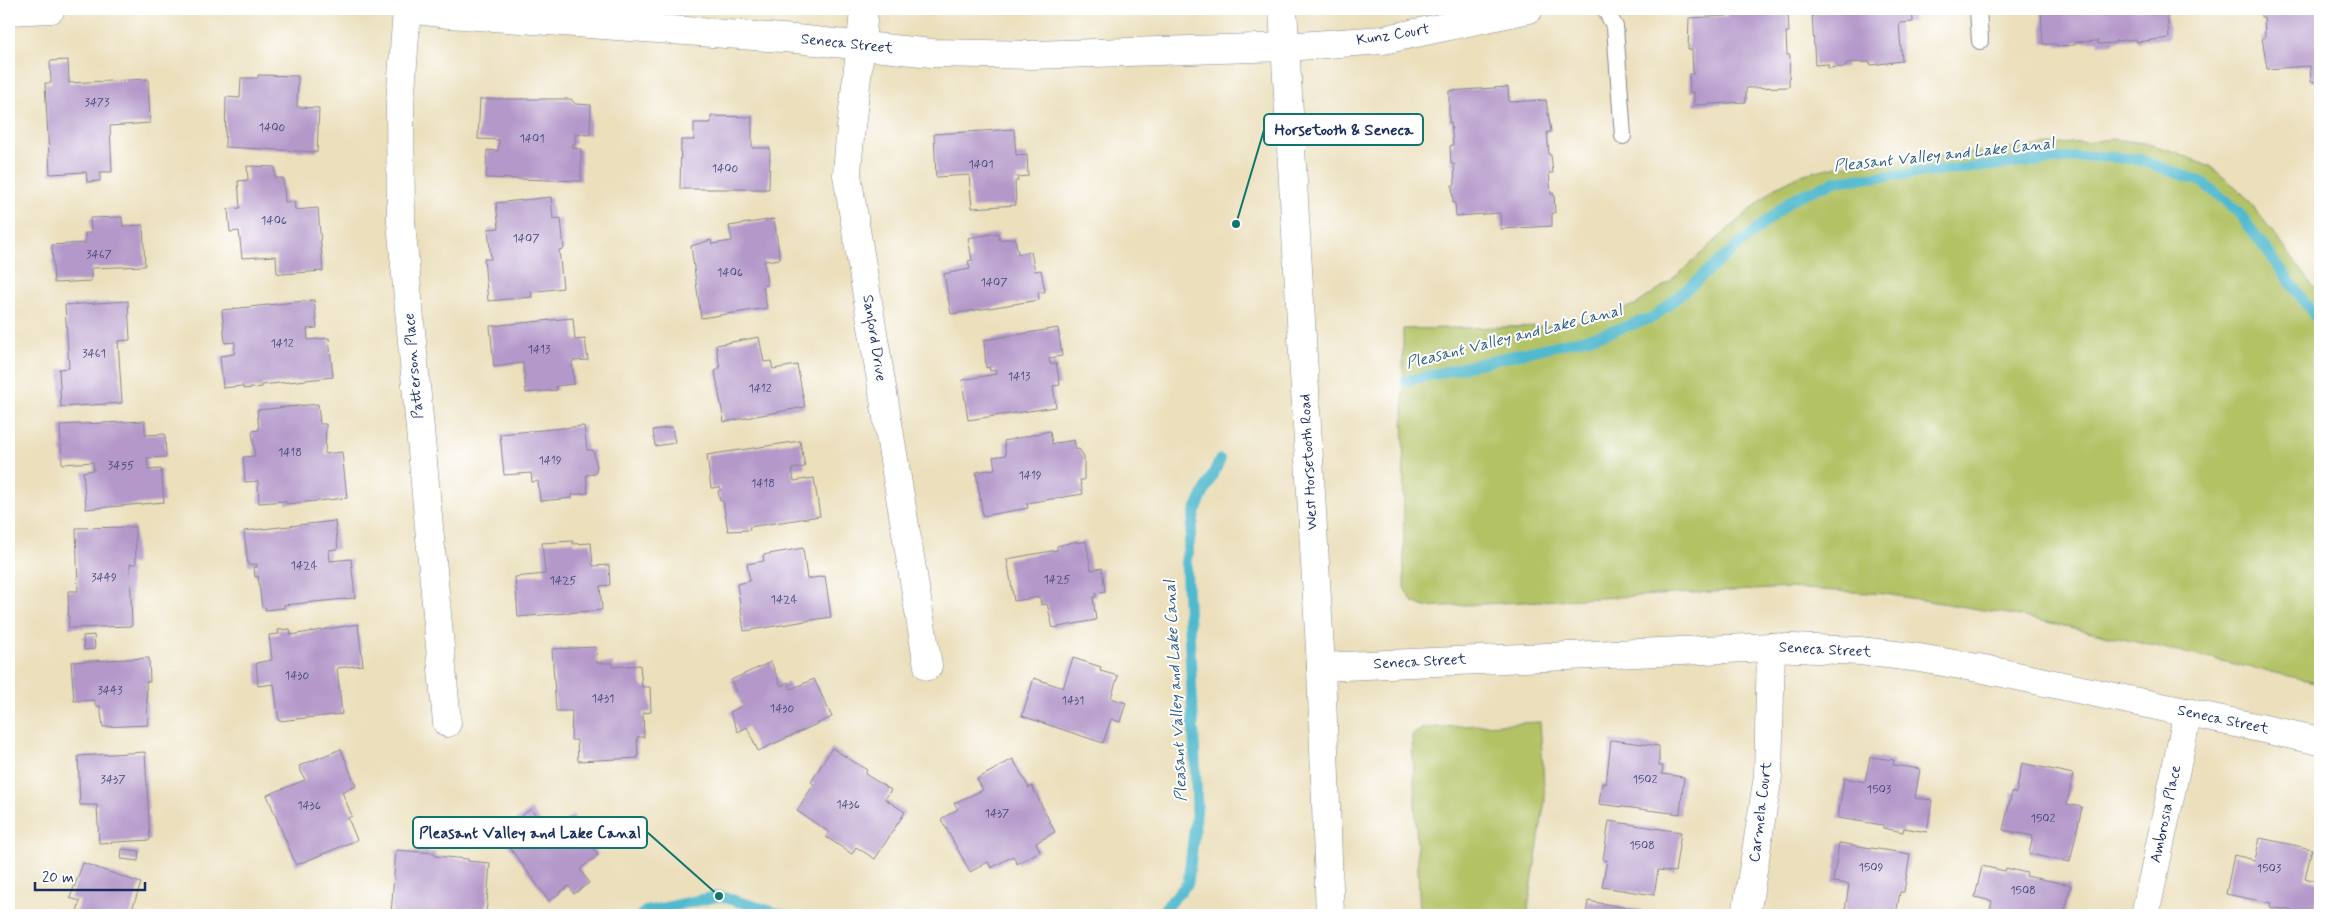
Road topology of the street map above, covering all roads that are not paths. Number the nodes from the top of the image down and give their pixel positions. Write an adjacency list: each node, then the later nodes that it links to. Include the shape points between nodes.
1 (51, 9): 8 (street)
2 (408, 9): 10 (street, Seneca Street); 17 (street, Patterson Place, via 400,104 401,222)
3 (864, 9): 10 (street, Sanford Drive)
4 (1283, 9): 11 (street, West Horsetooth Road)
5 (1529, 9): 11 (street, Kunz Court, via 1383,40)
6 (1605, 9): 12 (lane, via 1615,26)
7 (1978, 9): 9 (lane)
8 (9, 11)
9 (1980, 41)
10 (861, 46): 11 (street, Seneca Street, via 932,53 1032,55); 14 (street, Sanford Drive, via 849,126 847,175)
11 (1285, 47): 15 (street, West Horsetooth Road)
12 (1622, 136)
13 (1771, 647): 15 (street, Seneca Street); 16 (street, Seneca Street, via 1913,657); 20 (street, Carmela Court, via 1768,776)
14 (928, 666)
15 (1321, 667): 19 (street, West Horsetooth Road)
16 (2188, 712): 18 (street, Seneca Street); 21 (street, Ambrosia Place)
17 (447, 723)
18 (2320, 740)
19 (1330, 915)
20 (1746, 915)
21 (2145, 915)

